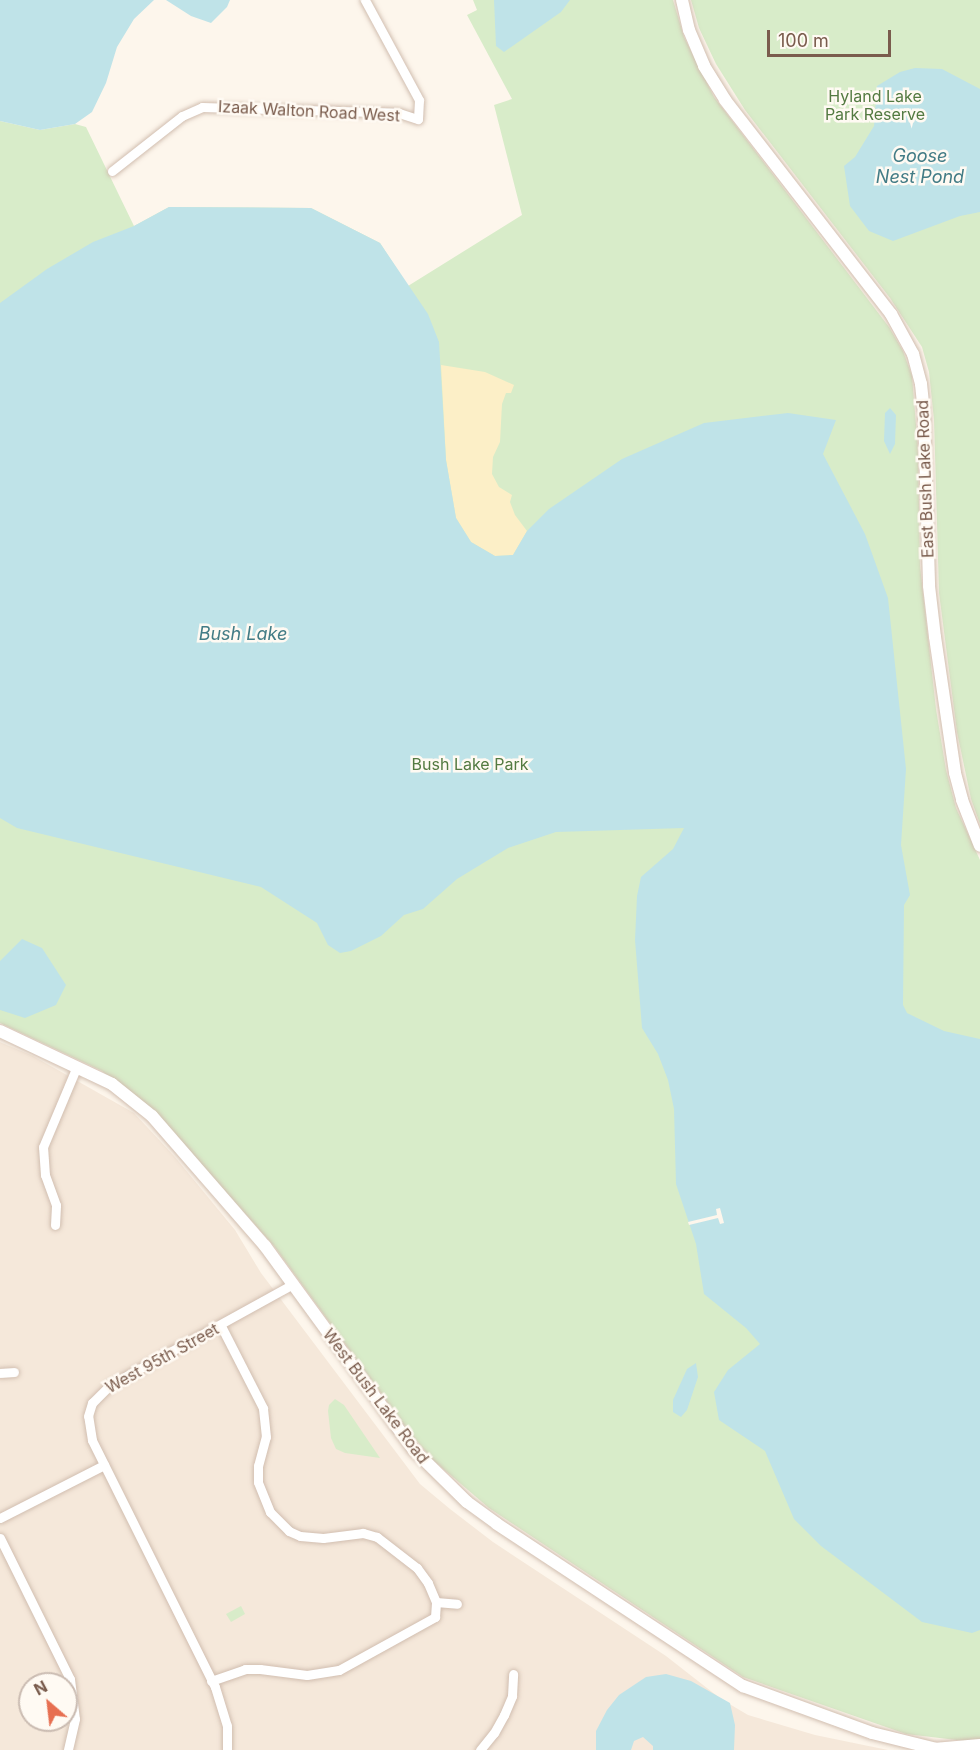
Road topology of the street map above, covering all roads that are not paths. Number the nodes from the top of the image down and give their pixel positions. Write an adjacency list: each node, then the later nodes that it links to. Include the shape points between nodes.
1 (365, 0): 3 (street, Izaak Walton Road West, via 419,100 418,119 399,113 202,106 182,116)
2 (682, 0): 4 (street, East Bush Lake Road, via 704,66 725,100 891,314 913,354 924,414 934,637 955,773)
3 (112, 171)
4 (980, 846)
5 (0, 1031): 6 (street, West Bush Lake Road)
6 (77, 1066): 7 (street, via 43,1147 45,1175 56,1205); 8 (street, West Bush Lake Road, via 112,1084 152,1116)
7 (55, 1225)
8 (293, 1284): 9 (street, West 95th Street); 20 (street, West Bush Lake Road, via 414,1450 460,1496 497,1524 743,1686 872,1733)
9 (221, 1326): 12 (street, West 95th Street, via 100,1393 92,1403 88,1428); 15 (street, via 263,1408 266,1437 258,1482 270,1512 300,1536 323,1538 363,1533 377,1537 417,1568)
10 (14, 1372): 11 (street)
11 (0, 1373)
12 (104, 1464): 13 (street); 18 (street, West 95th Street)
13 (0, 1518)
14 (0, 1538): 21 (street, via 70,1679 75,1719)
15 (436, 1602): 16 (street); 18 (street, via 435,1617 339,1670 307,1675 245,1669)
16 (457, 1604)
17 (513, 1674): 23 (street, via 512,1696 504,1715)
18 (212, 1681): 22 (street, West 95th Street, via 227,1726)
19 (980, 1745): 20 (street, West Bush Lake Road)
20 (937, 1749)
21 (68, 1750)
22 (227, 1750)
23 (480, 1750)

